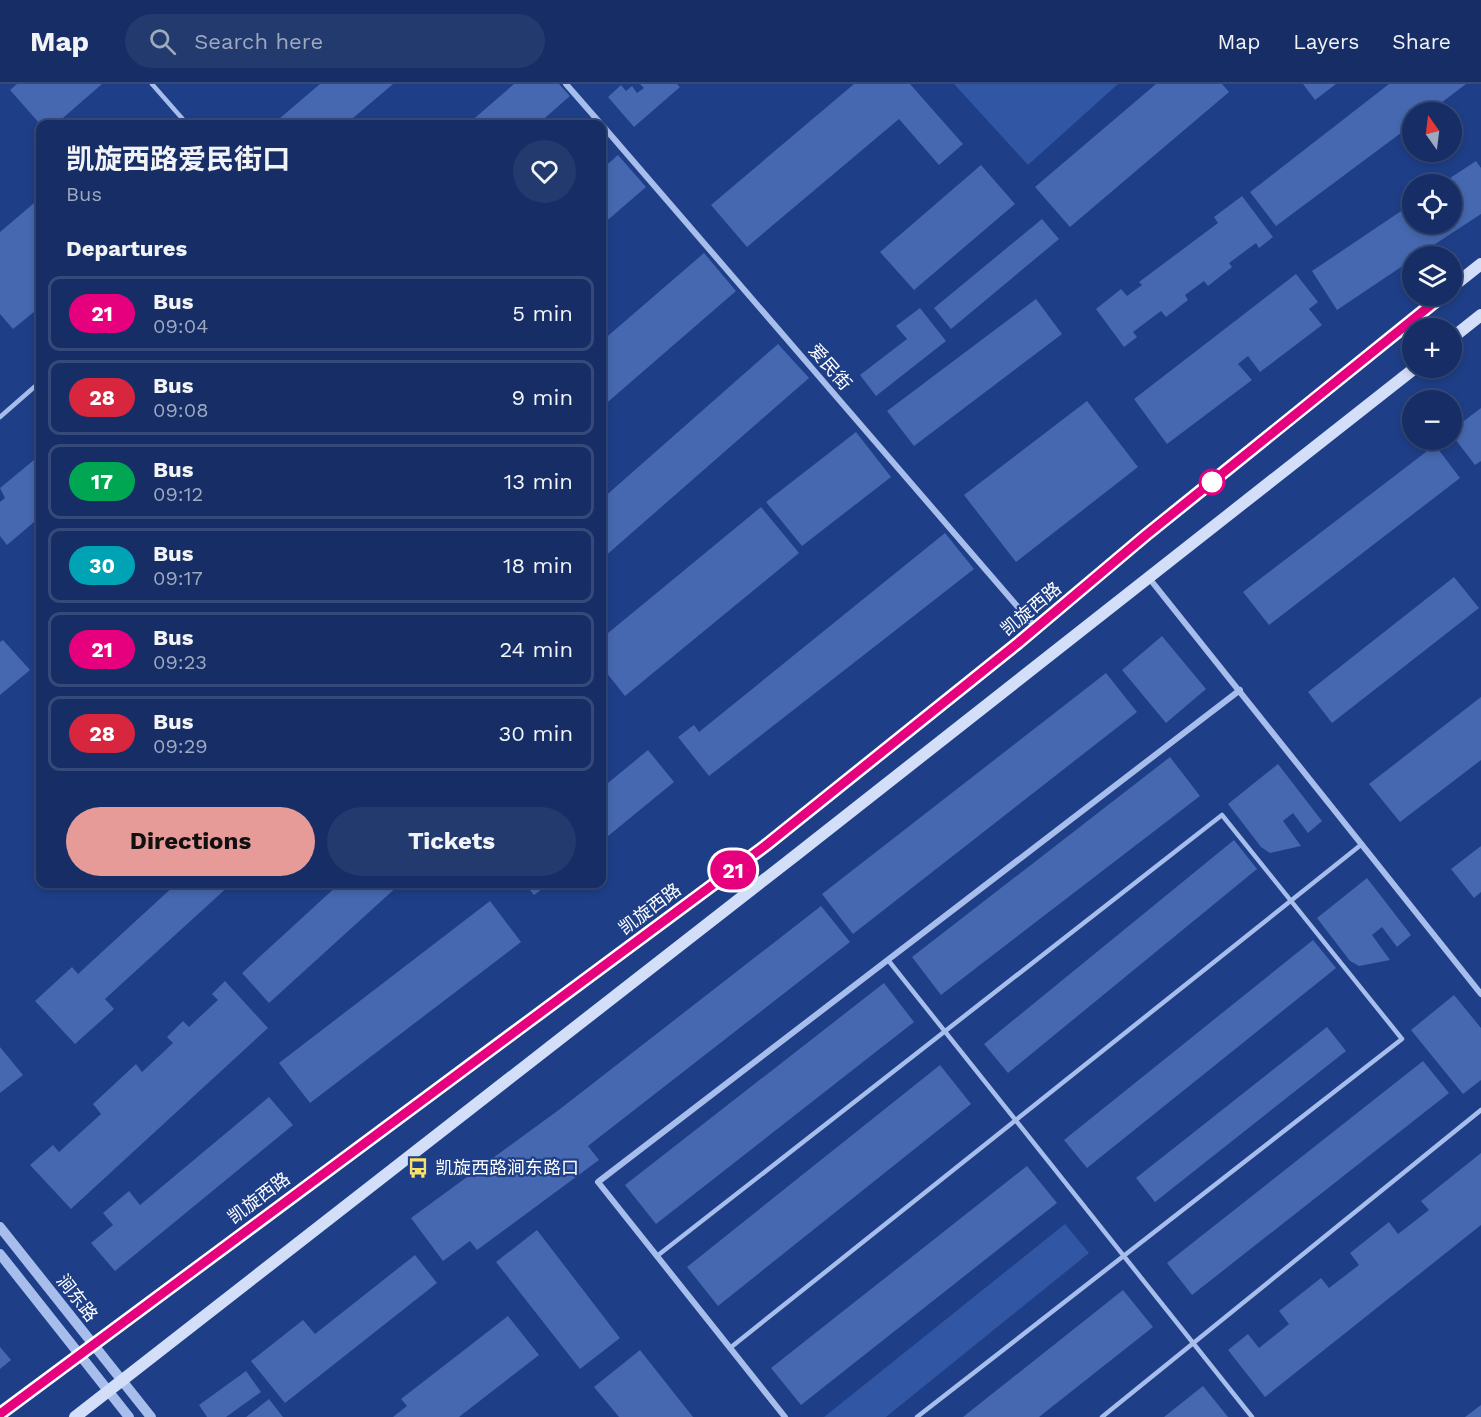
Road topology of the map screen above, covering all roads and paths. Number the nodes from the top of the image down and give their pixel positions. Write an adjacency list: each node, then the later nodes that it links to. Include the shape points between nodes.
1 (152, 84): 3 (lane)
2 (566, 84): 4 (street, 爱民街)
3 (184, 120)
4 (597, 120)
5 (606, 131): 15 (street, 爱民街)
6 (1481, 264): 7 (main road)
7 (1462, 279)
8 (1430, 306): 15 (main road, 凯旋西路)
9 (1481, 315): 10 (main road)
10 (1462, 330)
11 (1402, 378): 14 (main road)
12 (36, 386): 13 (lane)
13 (0, 417)
14 (1149, 578): 16 (street); 32 (main road)
15 (1036, 628): 29 (main road, 凯旋西路, via 765,846)
16 (1240, 690): 17 (street); 19 (street)
17 (1362, 844): 18 (lane); 20 (street)
18 (1291, 901): 21 (lane, via 1222,815); 23 (lane); 27 (lane, via 1402,1039)
19 (888, 960): 21 (lane); 26 (street, via 598,1182)
20 (1481, 994)
21 (945, 1031): 23 (lane); 26 (lane)
22 (1481, 1110): 28 (lane)
23 (1016, 1120): 27 (lane); 30 (lane)
24 (0, 1227): 29 (street, 涧东路)
25 (0, 1254): 31 (street, 涧东路)
26 (657, 1256): 30 (street)
27 (1124, 1256): 28 (lane); 39 (lane)
28 (1193, 1343): 40 (lane); 41 (lane)
29 (93, 1344): 31 (main road, 凯旋西路); 32 (street, 涧东路)
30 (730, 1348): 38 (street)
31 (79, 1354): 33 (street, 涧东路); 34 (main road, 凯旋西路)
32 (122, 1380): 33 (main road); 37 (street, 涧东路)
33 (108, 1391): 35 (main road); 36 (street, 涧东路)
34 (0, 1414)
35 (75, 1417)
36 (129, 1417)
37 (151, 1417)
38 (785, 1417)
39 (916, 1417)
40 (1102, 1417)
41 (1252, 1417)

